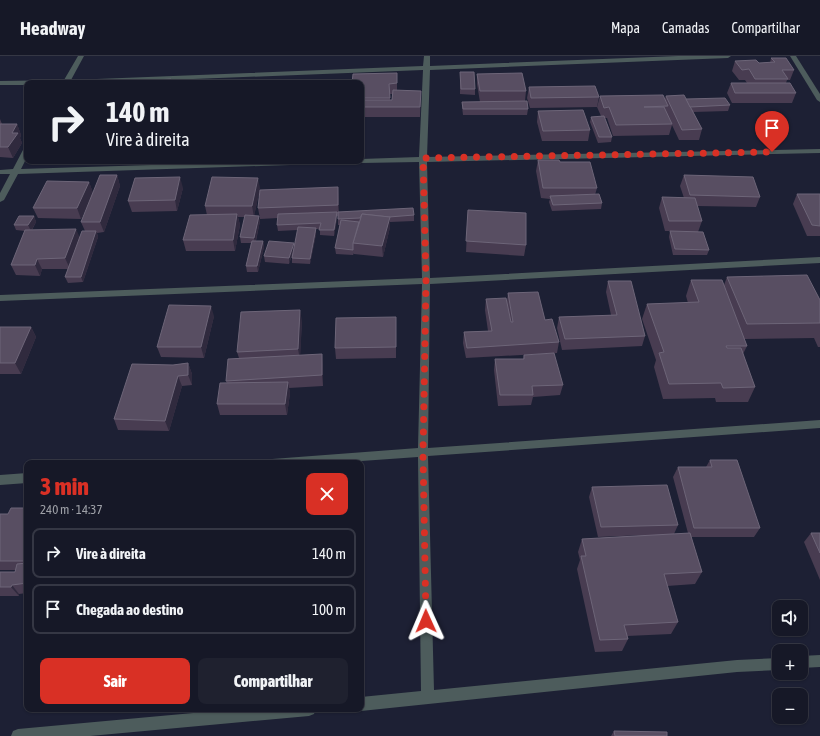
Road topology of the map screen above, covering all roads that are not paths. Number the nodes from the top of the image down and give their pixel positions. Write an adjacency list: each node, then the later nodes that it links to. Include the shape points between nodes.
1 (81, 56): 6 (street)
2 (427, 56): 5 (street)
3 (728, 56): 5 (street)
4 (793, 56): 10 (street)
5 (426, 67): 7 (street); 13 (street)
6 (67, 80)
7 (114, 80)
8 (0, 83): 9 (street)
9 (24, 83)
10 (820, 100)
11 (820, 151): 13 (street)
12 (24, 155): 17 (street)
13 (423, 158): 14 (street); 20 (street)
14 (364, 161)
15 (257, 164): 17 (street)
16 (0, 172): 17 (street)
17 (14, 172): 18 (street)
18 (0, 200)
19 (820, 260): 20 (street)
20 (426, 281): 21 (street); 23 (street)
21 (0, 298)
22 (820, 424): 23 (street)
23 (423, 454): 24 (street); 30 (street)
24 (322, 460)
25 (24, 478): 26 (street)
26 (0, 480)
27 (820, 661): 28 (street)
28 (808, 662)
29 (772, 664): 30 (street)
30 (428, 697): 31 (street)
31 (364, 704)
32 (277, 712): 33 (street)
33 (18, 736)

